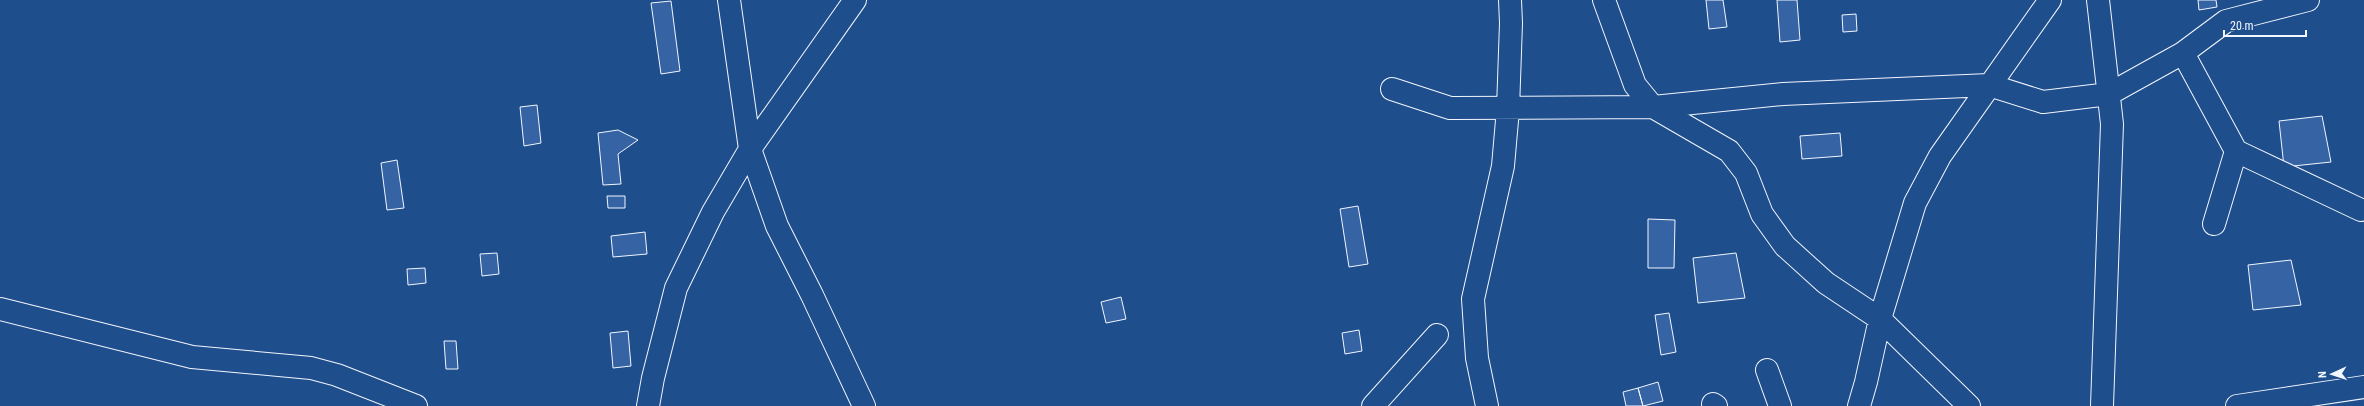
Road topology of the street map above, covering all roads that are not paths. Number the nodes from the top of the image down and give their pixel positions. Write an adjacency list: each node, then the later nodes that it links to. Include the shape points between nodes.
1 (729, 0): 14 (street)
2 (855, 0): 14 (street)
3 (1510, 0): 13 (street)
4 (1604, 0): 12 (street, via 1635,85)
5 (2050, 0): 9 (street)
6 (2098, 0): 11 (street)
7 (2308, 0): 8 (street, via 2226,21)
8 (2183, 53): 11 (street); 15 (street)
9 (1989, 86): 11 (street, via 2043,102); 12 (street, via 1783,94); 19 (street, via 1940,156 1915,203)
10 (1392, 89): 13 (street, via 1450,108)
11 (2109, 94): 31 (street, via 2112,124)
12 (1653, 107): 13 (street); 19 (street, via 1729,151 1746,173 1762,214 1785,246 1826,283)
13 (1508, 109): 27 (street, via 1503,166 1473,299 1478,358)
14 (750, 149): 24 (street, via 713,212 676,288); 25 (street, via 777,226)
15 (2236, 151): 16 (street); 17 (street)
16 (2361, 210)
17 (2214, 224)
18 (0, 309): 23 (street, via 192,357 310,368 337,375)
19 (1880, 319): 29 (street); 30 (street)
20 (1437, 335): 26 (street)
21 (1767, 370): 28 (street)
22 (2364, 387): 32 (street)
23 (416, 406)
24 (648, 406)
25 (864, 406)
26 (1373, 406)
27 (1487, 406)
28 (1780, 406)
29 (1859, 406)
30 (1969, 406)
31 (2102, 406)
32 (2236, 406)

